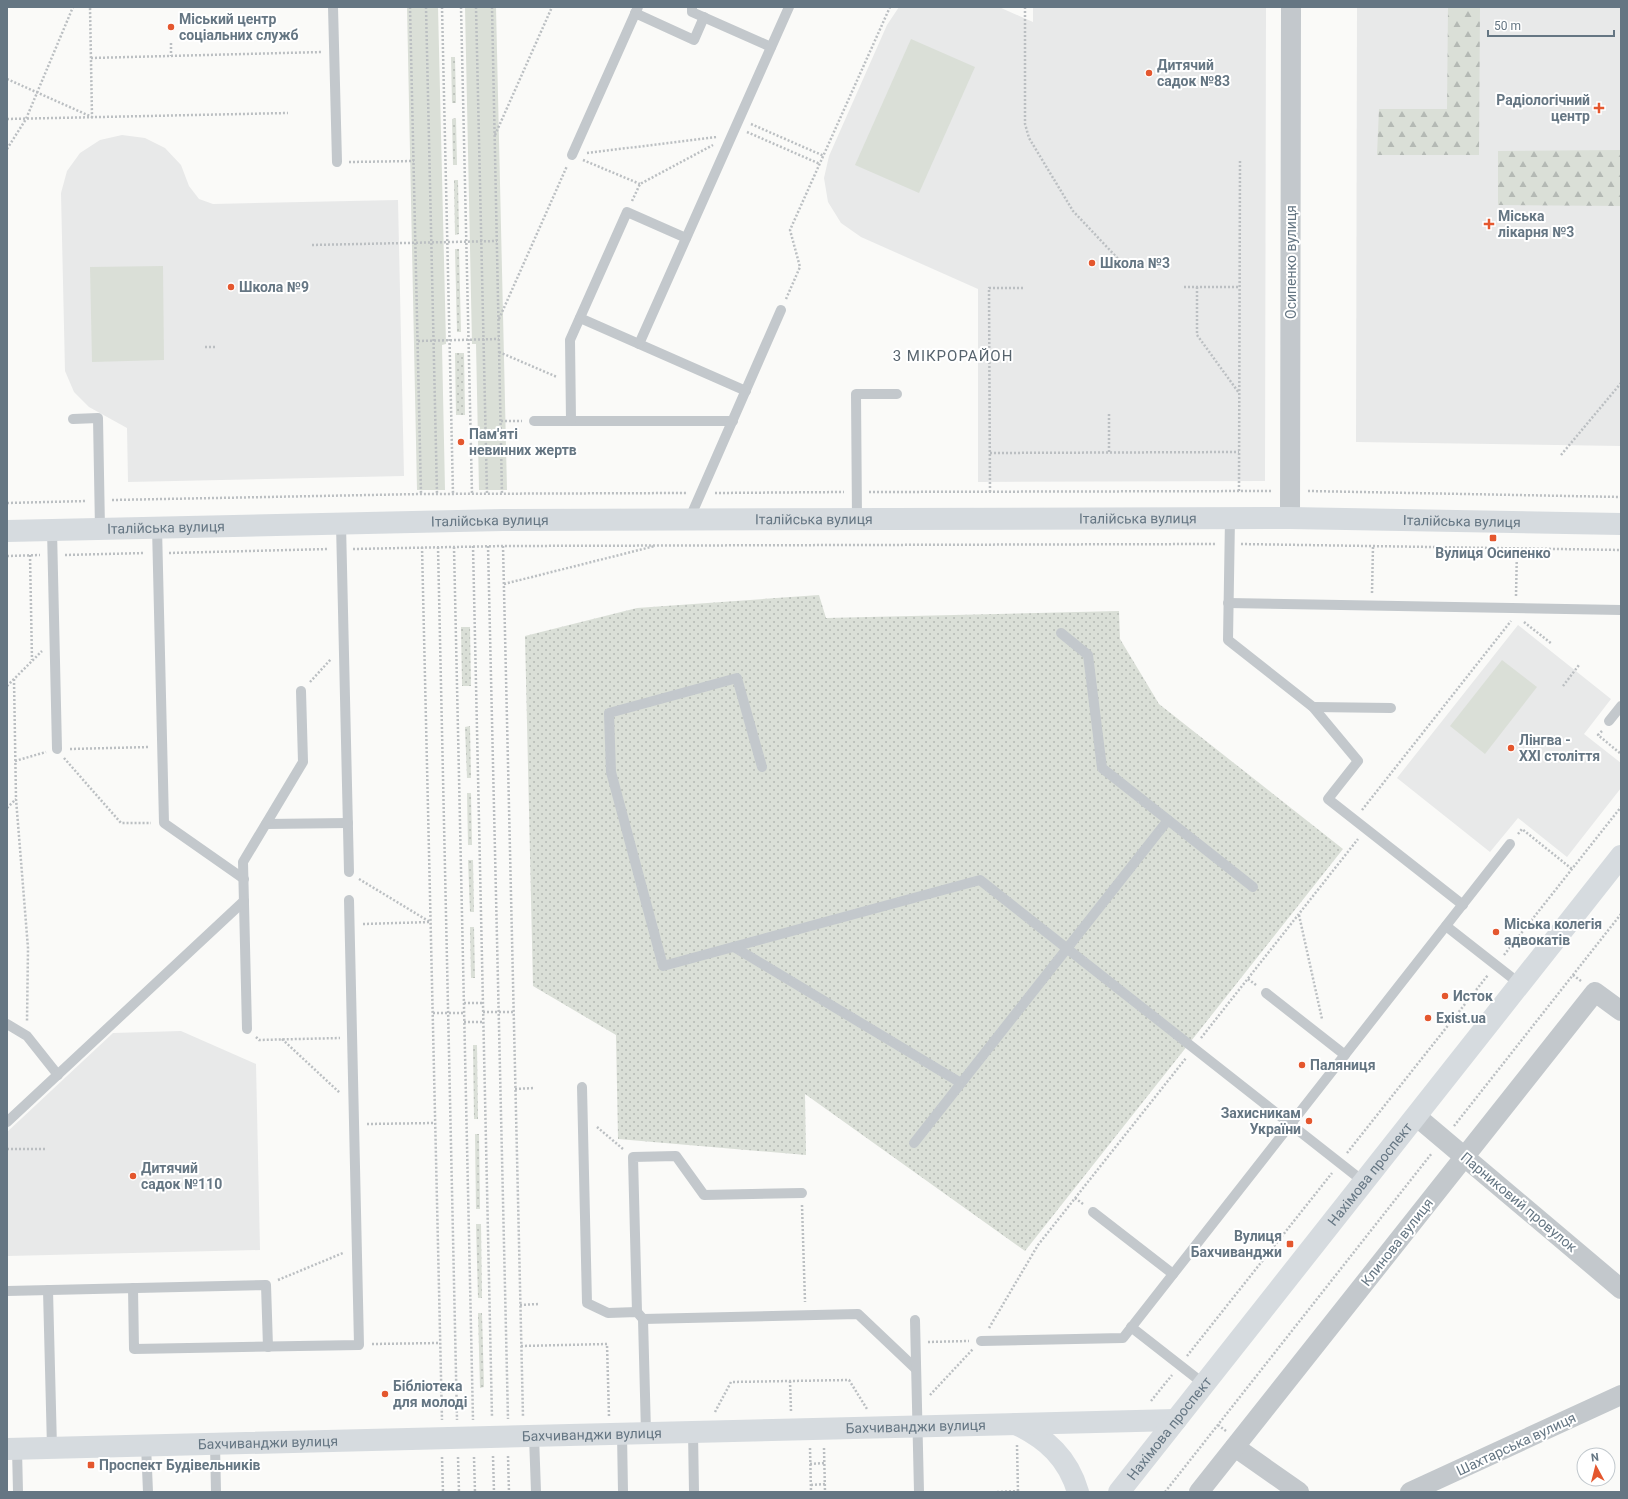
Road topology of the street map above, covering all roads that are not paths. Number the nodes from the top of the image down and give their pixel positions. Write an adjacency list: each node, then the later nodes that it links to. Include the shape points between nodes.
1 (333, 7): 9 (lane)
2 (692, 7): 6 (lane, via 692,12)
3 (789, 7): 7 (lane)
4 (1291, 7): 21 (street, Осипенко вулиця)
5 (637, 10): 6 (lane, via 694,40); 8 (lane)
6 (704, 17): 7 (lane)
7 (771, 47): 10 (lane)
8 (572, 155)
9 (337, 162)
10 (686, 238): 12 (lane, via 627,212); 13 (lane)
11 (781, 310): 14 (lane)
12 (580, 318): 13 (lane); 19 (lane, via 570,340)
13 (639, 344): 14 (lane)
14 (746, 391): 17 (lane)
15 (897, 394): 22 (lane, via 856,394)
16 (73, 419): 27 (lane, via 98,418)
17 (733, 420): 19 (lane); 23 (lane)
18 (534, 421): 19 (lane)
19 (571, 421)
20 (1230, 518): 21 (street, Італійська вулиця); 22 (street, Італійська вулиця); 30 (lane)
21 (1290, 518): 25 (street, Італійська вулиця)
22 (857, 519): 23 (street, Італійська вулиця)
23 (689, 520): 24 (street, Італійська вулиця, via 503,520)
24 (341, 524): 26 (street, Італійська вулиця); 41 (lane)
25 (1621, 524)
26 (157, 528): 27 (street, Італійська вулиця); 46 (lane, via 164,823)
27 (100, 529): 28 (street, Італійська вулиця)
28 (52, 530): 29 (street, Італійська вулиця); 38 (lane)
29 (7, 531)
30 (1228, 604): 31 (lane, via 1516,612); 35 (lane, via 1228,640)
31 (1621, 610)
32 (1061, 633): 40 (lane, via 1088,655 1102,768)
33 (301, 691): 42 (lane, via 303,762)
34 (1621, 706): 37 (lane)
35 (1313, 707): 36 (lane); 50 (lane, via 1358,761 1328,799)
36 (1390, 708)
37 (1609, 721)
38 (57, 749)
39 (762, 767): 52 (lane, via 737,678 609,713 611,772 664,966)
40 (1168, 820): 47 (lane); 53 (lane)
41 (348, 823): 42 (lane); 45 (lane)
42 (266, 824): 46 (lane, via 244,862)
43 (1510, 844): 50 (lane)
44 (1621, 856): 54 (street, Нахімова проспект)
45 (349, 872)
46 (244, 879): 49 (lane)
47 (1253, 886)
48 (350, 900): 80 (lane, via 359,1344)
49 (244, 901): 58 (lane); 60 (lane)
50 (1463, 905): 51 (lane)
51 (1446, 926): 54 (lane); 59 (lane)
52 (734, 947): 53 (lane, via 980,880); 61 (lane)
53 (1067, 949): 61 (lane); 65 (lane)
54 (1520, 984): 63 (street, Нахімова проспект)
55 (1266, 993): 59 (lane)
56 (1621, 1011): 67 (street, Клинова вулиця, via 1595,992)
57 (7, 1024): 60 (lane, via 27,1036)
58 (247, 1029)
59 (1345, 1055): 65 (lane)
60 (58, 1075): 64 (lane)
61 (961, 1082): 66 (lane)
62 (582, 1087): 76 (lane, via 587,1303 608,1313)
63 (1416, 1116): 67 (street, Парниковий провулок); 68 (street, Нахімова проспект)
64 (7, 1122)
65 (1291, 1124): 68 (lane); 71 (lane)
66 (914, 1143)
67 (1465, 1157): 73 (street, Парниковий провулок); 93 (street, Клинова вулиця)
68 (1364, 1182): 82 (street, Нахімова проспект)
69 (802, 1193): 76 (lane, via 704,1195 676,1156 633,1158)
70 (1093, 1212): 71 (lane)
71 (1173, 1274): 78 (lane)
72 (133, 1288): 74 (lane); 80 (lane, via 134,1349); 80 (lane, via 266,1285)
73 (1621, 1289)
74 (48, 1290): 75 (lane); 94 (lane)
75 (7, 1291)
76 (640, 1316): 81 (lane, via 858,1314); 88 (lane)
77 (915, 1320): 81 (lane)
78 (1131, 1327): 79 (lane, via 1122,1338); 82 (lane)
79 (981, 1340)
80 (268, 1347)
81 (916, 1369): 84 (lane)
82 (1204, 1384): 85 (street, Нахімова проспект)
83 (1621, 1395): 107 (street, Шахтарська вулиця)
84 (917, 1418): 87 (street, Бахчиванджи вулиця); 89 (street, Бахчиванджи вулиця); 102 (lane)
85 (1176, 1420): 89 (street, Бахчиванджи вулиця); 104 (street, Нахімова проспект)
86 (529, 1427): 90 (street, Бахчиванджи вулиця); 91 (street, Бахчиванджи вулиця); 99 (lane)
87 (693, 1432): 88 (street, Бахчиванджи вулиця); 101 (lane)
88 (646, 1433): 90 (street, Бахчиванджи вулиця)
89 (1016, 1433): 103 (street, via 1035,1433 1051,1446 1065,1462 1075,1480)
90 (622, 1434): 100 (lane)
91 (215, 1444): 92 (street, Бахчиванджи вулиця); 98 (lane)
92 (146, 1445): 94 (street, Бахчиванджи вулиця); 97 (lane)
93 (1234, 1447): 105 (street, Клинова вулиця); 106 (street)
94 (52, 1448): 95 (street, Бахчиванджи вулиця)
95 (12, 1449): 96 (lane)
96 (18, 1492)
97 (148, 1492)
98 (216, 1492)
99 (536, 1492)
100 (623, 1492)
101 (694, 1492)
102 (919, 1492)
103 (1078, 1492)
104 (1119, 1492)
105 (1199, 1492)
106 (1299, 1492)
107 (1410, 1492)

